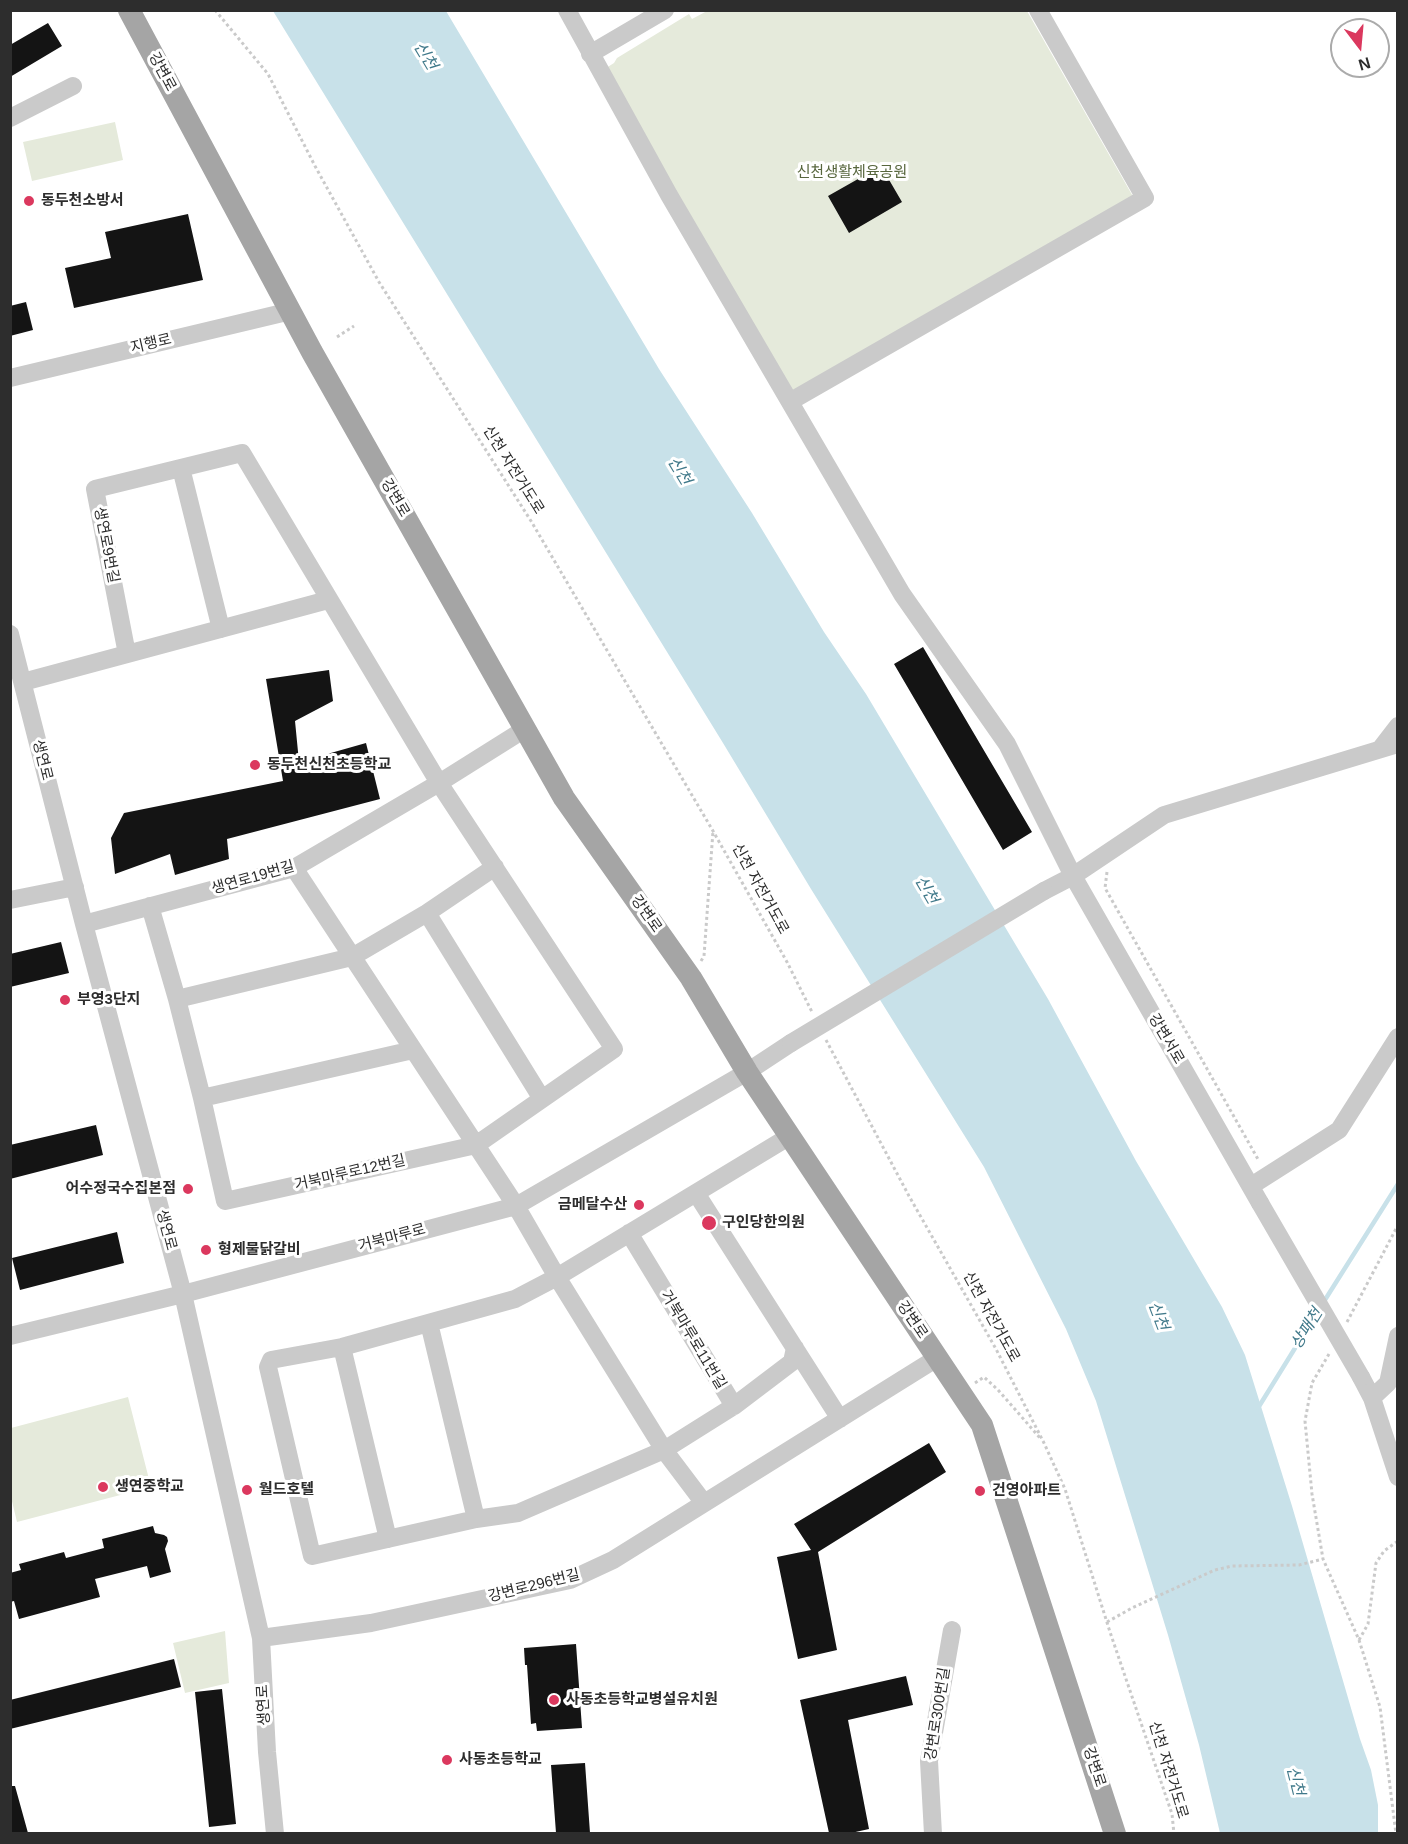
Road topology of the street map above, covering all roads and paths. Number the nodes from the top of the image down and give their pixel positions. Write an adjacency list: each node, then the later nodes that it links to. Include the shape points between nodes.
1 (129, 10): 9 (main road, 강변로)
2 (215, 10): 24 (path, 신천 자전거도로, via 268,74 379,282 531,521)
3 (567, 10): 6 (street, 강변서로)
4 (665, 10): 6 (street)
5 (1038, 10): 13 (street, via 1145,198)
6 (590, 54): 13 (street, 강변서로)
7 (74, 86): 8 (street)
8 (10, 118)
9 (291, 311): 12 (street, 지행로); 21 (main road, 강변로)
10 (354, 326): 11 (path)
11 (337, 337)
12 (10, 378)
13 (791, 401): 28 (street, 강변서로, via 902,594 1007,744)
14 (181, 468): 15 (street, 생연로9번길, via 242,453); 16 (street); 18 (street, 생연로9번길, via 95,489)
15 (328, 600): 16 (street); 23 (street, 생연로9번길)
16 (221, 629): 18 (street)
17 (10, 634): 19 (street, 생연로)
18 (127, 654): 19 (street)
19 (23, 682): 29 (street, 생연로)
20 (1398, 726): 22 (street)
21 (525, 729): 23 (street, 생연로19번길); 35 (main road, 강변로, via 564,798)
22 (1390, 746): 28 (street, 거북마루로, via 1164,815)
23 (440, 783): 25 (street); 26 (street, 생연로19번길)
24 (713, 831): 35 (path, via 705,956); 37 (path, 신천 자전거도로)
25 (495, 867): 32 (street); 43 (street, 거북마루로12번길, via 614,1050)
26 (294, 868): 31 (street, 생연로19번길); 34 (street)
27 (1107, 869): 46 (path, via 1106,888)
28 (1073, 876): 41 (street, 거북마루로, bridge); 47 (street, 강변서로)
29 (75, 887): 30 (street); 33 (street, 생연로)
30 (10, 900)
31 (150, 906): 33 (street, 생연로19번길); 36 (street)
32 (427, 913): 34 (street); 43 (street)
33 (84, 924): 53 (street, 생연로)
34 (352, 957): 36 (street); 40 (street)
35 (691, 978): 41 (main road, 강변로)
36 (177, 999): 42 (street)
37 (816, 1020)
38 (1398, 1037): 46 (street, via 1339,1130)
39 (826, 1039): 66 (path, 신천 자전거도로)
40 (414, 1050): 42 (street); 45 (street)
41 (747, 1072): 44 (main road, 강변로); 49 (street, 거북마루로)
42 (202, 1098): 45 (street, 거북마루로12번길, via 225,1201)
43 (542, 1099): 45 (street, 거북마루로12번길)
44 (790, 1136): 48 (street); 61 (main road, 강변로)
45 (476, 1145): 49 (street)
46 (1268, 1176): 47 (street)
47 (1251, 1186): 63 (street, 강변서로, bridge)
48 (696, 1193): 51 (street); 59 (street)
49 (516, 1206): 52 (street); 53 (street, 거북마루로)
50 (1398, 1225): 55 (path)
51 (629, 1233): 52 (street); 64 (street, 거북마루로11번길)
52 (556, 1277): 54 (street, via 515,1299); 67 (street)
53 (183, 1293): 56 (street, 거북마루로); 76 (street, 생연로)
54 (429, 1323): 58 (street); 70 (street)
55 (1345, 1325)
56 (10, 1336)
57 (1398, 1336): 63 (street, via 1388,1383)
58 (342, 1347): 71 (street); 71 (street, via 271,1359 268,1367 312,1556)
59 (795, 1348): 64 (street, via 792,1362); 65 (street)
60 (1329, 1354): 73 (path, via 1312,1383 1305,1420)
61 (937, 1358): 62 (main road, 강변로); 65 (street, 강변로296번길)
62 (961, 1393): 66 (path, via 984,1377); 80 (main road, 강변로, via 982,1425)
63 (1372, 1398): 68 (street)
64 (734, 1406): 67 (street, 거북마루로11번길)
65 (840, 1419): 69 (street, 강변로296번길)
66 (1044, 1443): 74 (path, 신천 자전거도로, via 1065,1489)
67 (664, 1450): 69 (street); 70 (street, 거북마루로11번길, via 518,1513)
68 (1398, 1477)
69 (704, 1503): 76 (street, 강변로296번길, via 613,1560 570,1580 371,1623)
70 (476, 1519): 71 (street)
71 (388, 1539)
72 (1398, 1541): 77 (path, via 1376,1563 1368,1624)
73 (1323, 1559): 74 (path, via 1299,1565 1215,1570); 77 (path)
74 (1107, 1622): 81 (path, 신천 자전거도로, via 1172,1814)
75 (952, 1630): 79 (street, 강변로300번길, via 929,1761)
76 (261, 1638): 78 (street, 생연로)
77 (1359, 1640): 82 (path, via 1380,1707)
78 (275, 1833)
79 (933, 1833)
80 (1115, 1833)
81 (1174, 1833)
82 (1396, 1833)

